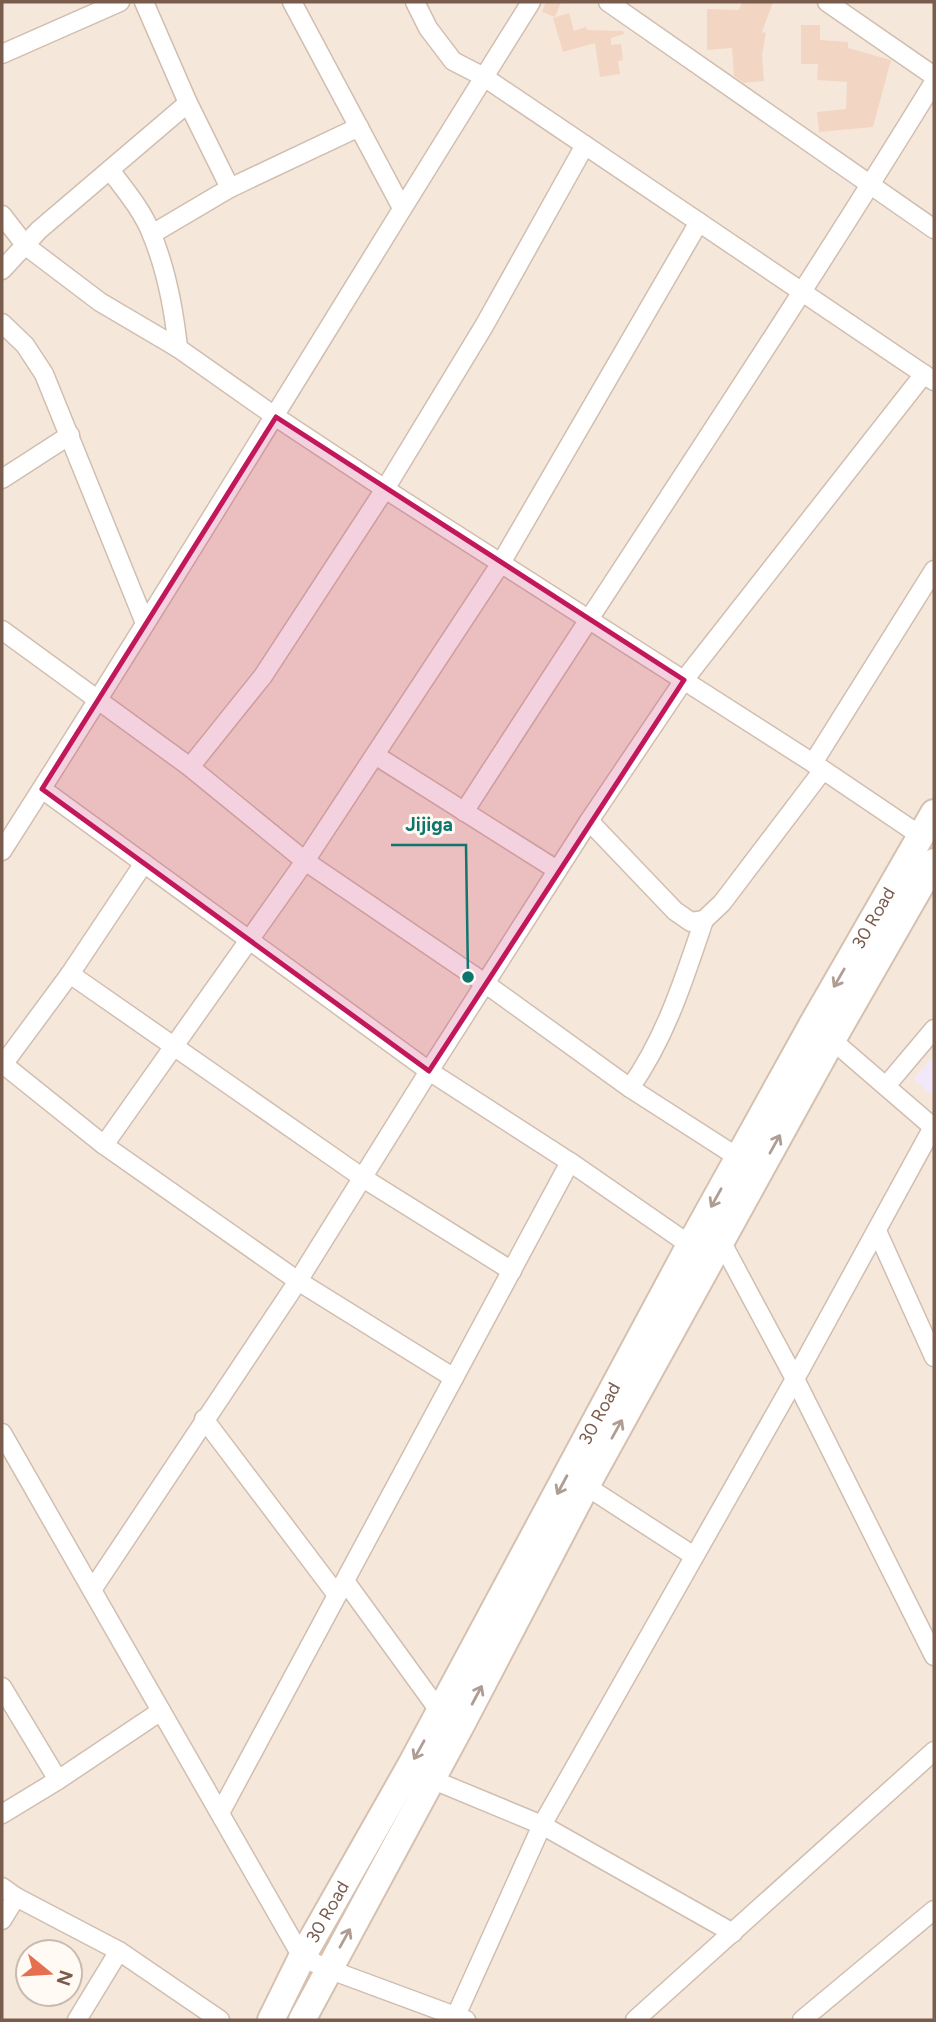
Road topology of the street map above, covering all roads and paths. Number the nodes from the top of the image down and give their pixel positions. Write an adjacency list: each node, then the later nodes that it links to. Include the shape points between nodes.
1 (120, 2): 8 (street)
2 (144, 2): 12 (street)
3 (292, 2): 13 (street)
4 (415, 2): 10 (street, via 453,61)
5 (531, 2): 10 (street)
6 (608, 2): 16 (street)
7 (827, 2): 9 (street)
8 (2, 54)
9 (934, 76)
10 (484, 77): 14 (street); 18 (street)
11 (934, 82): 16 (street)
12 (188, 103): 15 (street); 17 (street)
13 (359, 127): 17 (street); 18 (street)
14 (584, 145): 20 (street); 32 (street, via 484,326)
15 (110, 170): 22 (street); 23 (street)
16 (871, 185): 21 (street); 25 (street)
17 (230, 188): 22 (street)
18 (402, 208): 29 (street)
19 (2, 215): 23 (street)
20 (699, 222): 25 (street); 33 (street)
21 (934, 229)
22 (152, 234): 27 (street, via 173,309)
23 (26, 246): 24 (street); 27 (street, via 100,302)
24 (2, 270)
25 (803, 292): 28 (street); 35 (street)
26 (2, 323): 30 (street, via 25,345 44,374)
27 (178, 348): 29 (street)
28 (929, 377): 38 (street)
29 (276, 417): 32 (street); 36 (street)
30 (70, 435): 31 (street); 36 (street)
31 (2, 479)
32 (385, 489): 33 (street); 42 (street, via 263,676)
33 (501, 563): 35 (street); 40 (street)
34 (934, 570): 41 (street)
35 (588, 619): 38 (street); 44 (street)
36 (145, 623): 39 (street)
37 (2, 630): 39 (street)
38 (684, 680): 41 (street); 46 (street)
39 (97, 699): 42 (street); 43 (street)
40 (375, 755): 44 (street); 49 (street)
41 (818, 766): 47 (street); 53 (street, via 722,903)
42 (190, 767): 49 (street)
43 (42, 789): 48 (street); 51 (street)
44 (464, 812): 52 (street)
45 (934, 813): 47 (main road, 30 Road)
46 (589, 821): 52 (street); 53 (street, via 676,911 691,922)
47 (920, 836): 66 (main road, 30 Road, one-way to 66)
48 (2, 851)
49 (305, 861): 54 (street); 56 (street)
50 (934, 862): 58 (main road, 30 Road)
51 (144, 863): 54 (street); 55 (street)
52 (557, 870): 56 (street)
53 (704, 920): 63 (street, via 664,1031)
54 (248, 939): 59 (street); 61 (street)
55 (70, 974): 59 (street); 60 (street)
56 (486, 984): 61 (street); 63 (street)
57 (934, 1029): 62 (street)
58 (832, 1040): 62 (street); 70 (main road, 30 Road, one-way to 58)
59 (174, 1046): 65 (street); 68 (street)
60 (3, 1065): 65 (street)
61 (429, 1070): 67 (street); 68 (street)
62 (886, 1086): 64 (street)
63 (630, 1088): 66 (street)
64 (934, 1128): 69 (street)
65 (104, 1145): 73 (street)
66 (738, 1158): 71 (main road, 30 Road, one-way to 71)
67 (570, 1162): 71 (street); 72 (street)
68 (363, 1178): 72 (street); 73 (street)
69 (877, 1231): 74 (street); 76 (street)
70 (721, 1241): 76 (street); 79 (main road, 30 Road, one-way to 70)
71 (690, 1245): 86 (main road, 30 Road, one-way to 86)
72 (512, 1271): 75 (street)
73 (298, 1281): 75 (street); 77 (street)
74 (934, 1357)
75 (454, 1378): 81 (street)
76 (796, 1379): 80 (street); 83 (street)
77 (204, 1419): 81 (street); 82 (street)
78 (2, 1433): 82 (street)
79 (586, 1486): 80 (street); 88 (main road, 30 Road, one-way to 79)
80 (694, 1556): 92 (street)
81 (341, 1588): 86 (street); 90 (street)
82 (92, 1590): 85 (street)
83 (934, 1656)
84 (2, 1687): 89 (street)
85 (161, 1711): 89 (street); 90 (street)
86 (440, 1712): 98 (main road, 30 Road, one-way to 98)
87 (934, 1751): 96 (street)
88 (431, 1779): 92 (street); 99 (main road, 30 Road, one-way to 88)
89 (58, 1780): 91 (street)
90 (220, 1813): 98 (street)
91 (2, 1814)
92 (541, 1825): 96 (street); 100 (street)
93 (9, 1892): 95 (street); 97 (street)
94 (934, 1910): 106 (street)
95 (2, 1920)
96 (733, 1933): 105 (street)
97 (119, 1951): 101 (street); 102 (street)
98 (302, 1957): 99 (street); 103 (main road, 30 Road)
99 (328, 1969): 100 (street); 104 (main road, 30 Road)
100 (459, 2019)
101 (76, 2020)
102 (220, 2020)
103 (271, 2020)
104 (302, 2020)
105 (635, 2020)
106 (802, 2020)

